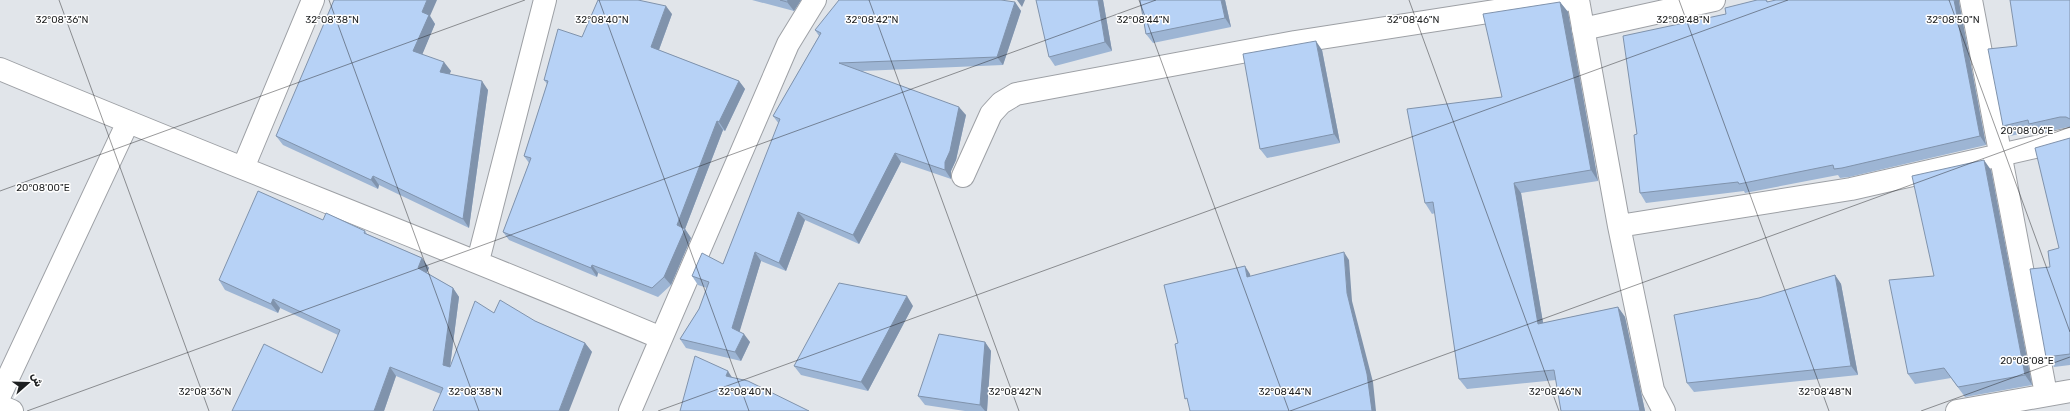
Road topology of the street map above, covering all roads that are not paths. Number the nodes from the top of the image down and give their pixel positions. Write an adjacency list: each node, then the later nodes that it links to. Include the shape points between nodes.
1 (314, 0): 13 (street)
2 (545, 0): 16 (street)
3 (815, 0): 17 (street, via 788,44)
4 (1566, 0): 14 (street, via 1295,42 1016,94 1001,103 991,114)
5 (1578, 0): 8 (street)
6 (1714, 0): 8 (street)
7 (1971, 0): 12 (street)
8 (1584, 29): 15 (street)
9 (0, 69): 10 (street)
10 (128, 122): 13 (street); 20 (street)
11 (2070, 139): 12 (street)
12 (2002, 154): 15 (street, via 1851,189); 19 (street)
13 (244, 168): 16 (street)
14 (963, 176)
15 (1619, 226): 24 (street, via 1653,390)
16 (478, 261): 17 (street)
17 (662, 338): 23 (street)
18 (2070, 391): 19 (street)
19 (2046, 394): 25 (street)
20 (0, 395)
21 (0, 406): 22 (street)
22 (12, 411)
23 (630, 411)
24 (1664, 411)
25 (1957, 411)

